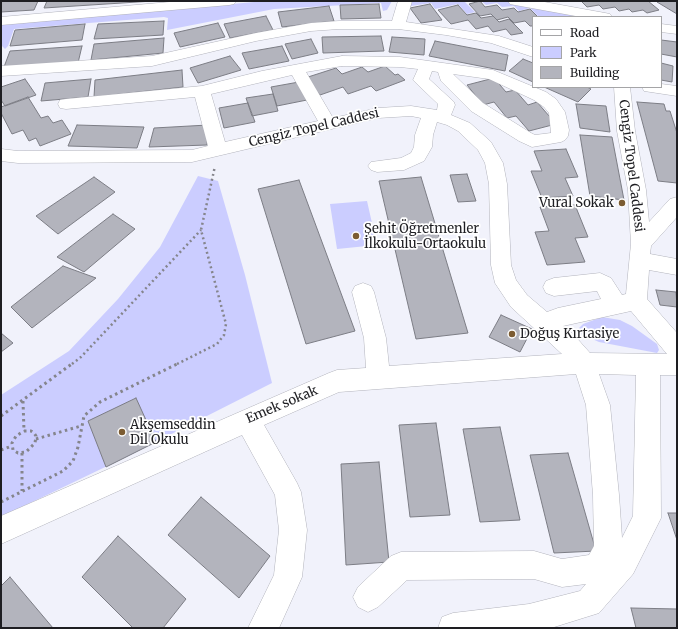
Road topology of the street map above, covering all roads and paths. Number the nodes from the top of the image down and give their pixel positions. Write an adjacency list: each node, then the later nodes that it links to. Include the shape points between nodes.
1 (229, 1): 5 (street)
2 (405, 1): 6 (street)
3 (515, 1): 4 (street)
4 (599, 16)
5 (1, 21)
6 (398, 25): 9 (street, via 481,36); 13 (street, via 311,27 152,61)
7 (662, 28): 8 (street)
8 (677, 30)
9 (532, 52)
10 (427, 66): 11 (street, via 356,60); 12 (street); 19 (street, via 421,80 447,105)
11 (296, 69): 17 (street); 20 (street)
12 (446, 69): 12 (street, via 493,75 540,96 550,103 556,112 559,136 532,141 525,137 477,107 444,74)
13 (1, 71)
14 (622, 88): 26 (street, Cengiz Topel Caddesi, via 626,131 637,190)
15 (657, 88): 16 (street)
16 (677, 91)
17 (202, 92): 18 (street); 21 (street)
18 (66, 104)
19 (437, 116): 20 (street, Cengiz Topel Caddesi, via 411,111 378,113); 23 (street, via 424,135 423,147 418,157 404,164); 31 (street, Cengiz Topel Caddesi, via 459,124 474,136 485,146 494,163 498,184 501,265 506,283 519,301)
20 (328, 124): 21 (street, Cengiz Topel Caddesi)
21 (218, 150): 22 (street, Cengiz Topel Caddesi, via 192,156); 25 (path)
22 (1, 155)
23 (377, 166)
24 (677, 204): 26 (street)
25 (201, 230): 37 (path, via 81,357); 40 (path, via 226,324 224,335 217,344 100,402 84,416)
26 (640, 252): 27 (street); 30 (street, Cengiz Topel Caddesi)
27 (677, 266)
28 (554, 287): 30 (street, via 600,282)
29 (363, 292): 36 (street, via 375,338)
30 (626, 303): 31 (street, via 558,317); 32 (street)
31 (547, 324): 33 (street, Cengiz Topel Caddesi)
32 (677, 350)
33 (584, 363): 34 (street, Emek sokak); 36 (street, Emek sokak); 49 (street, via 598,405 606,495 608,548 598,568 562,573 534,565 401,566)
34 (648, 364): 35 (street, Emek sokak); 51 (street, via 647,518 623,564 589,603 529,619)
35 (677, 364)
36 (378, 378): 39 (street, Emek sokak, via 337,381)
37 (23, 401): 38 (path); 41 (path)
38 (1, 416)
39 (247, 420): 48 (street, Emek sokak); 50 (street, via 288,492 292,530 288,577)
40 (82, 426): 42 (path); 46 (path, via 73,461 63,470)
41 (24, 431): 42 (path, via 31,431); 43 (path, via 14,439)
42 (36, 439): 45 (path, via 33,446)
43 (12, 446): 44 (path); 45 (path, via 15,452)
44 (1, 450)
45 (22, 453): 46 (path)
46 (22, 492): 47 (path)
47 (1, 502)
48 (1, 530)
49 (368, 597)
50 (263, 628)
51 (453, 628)

